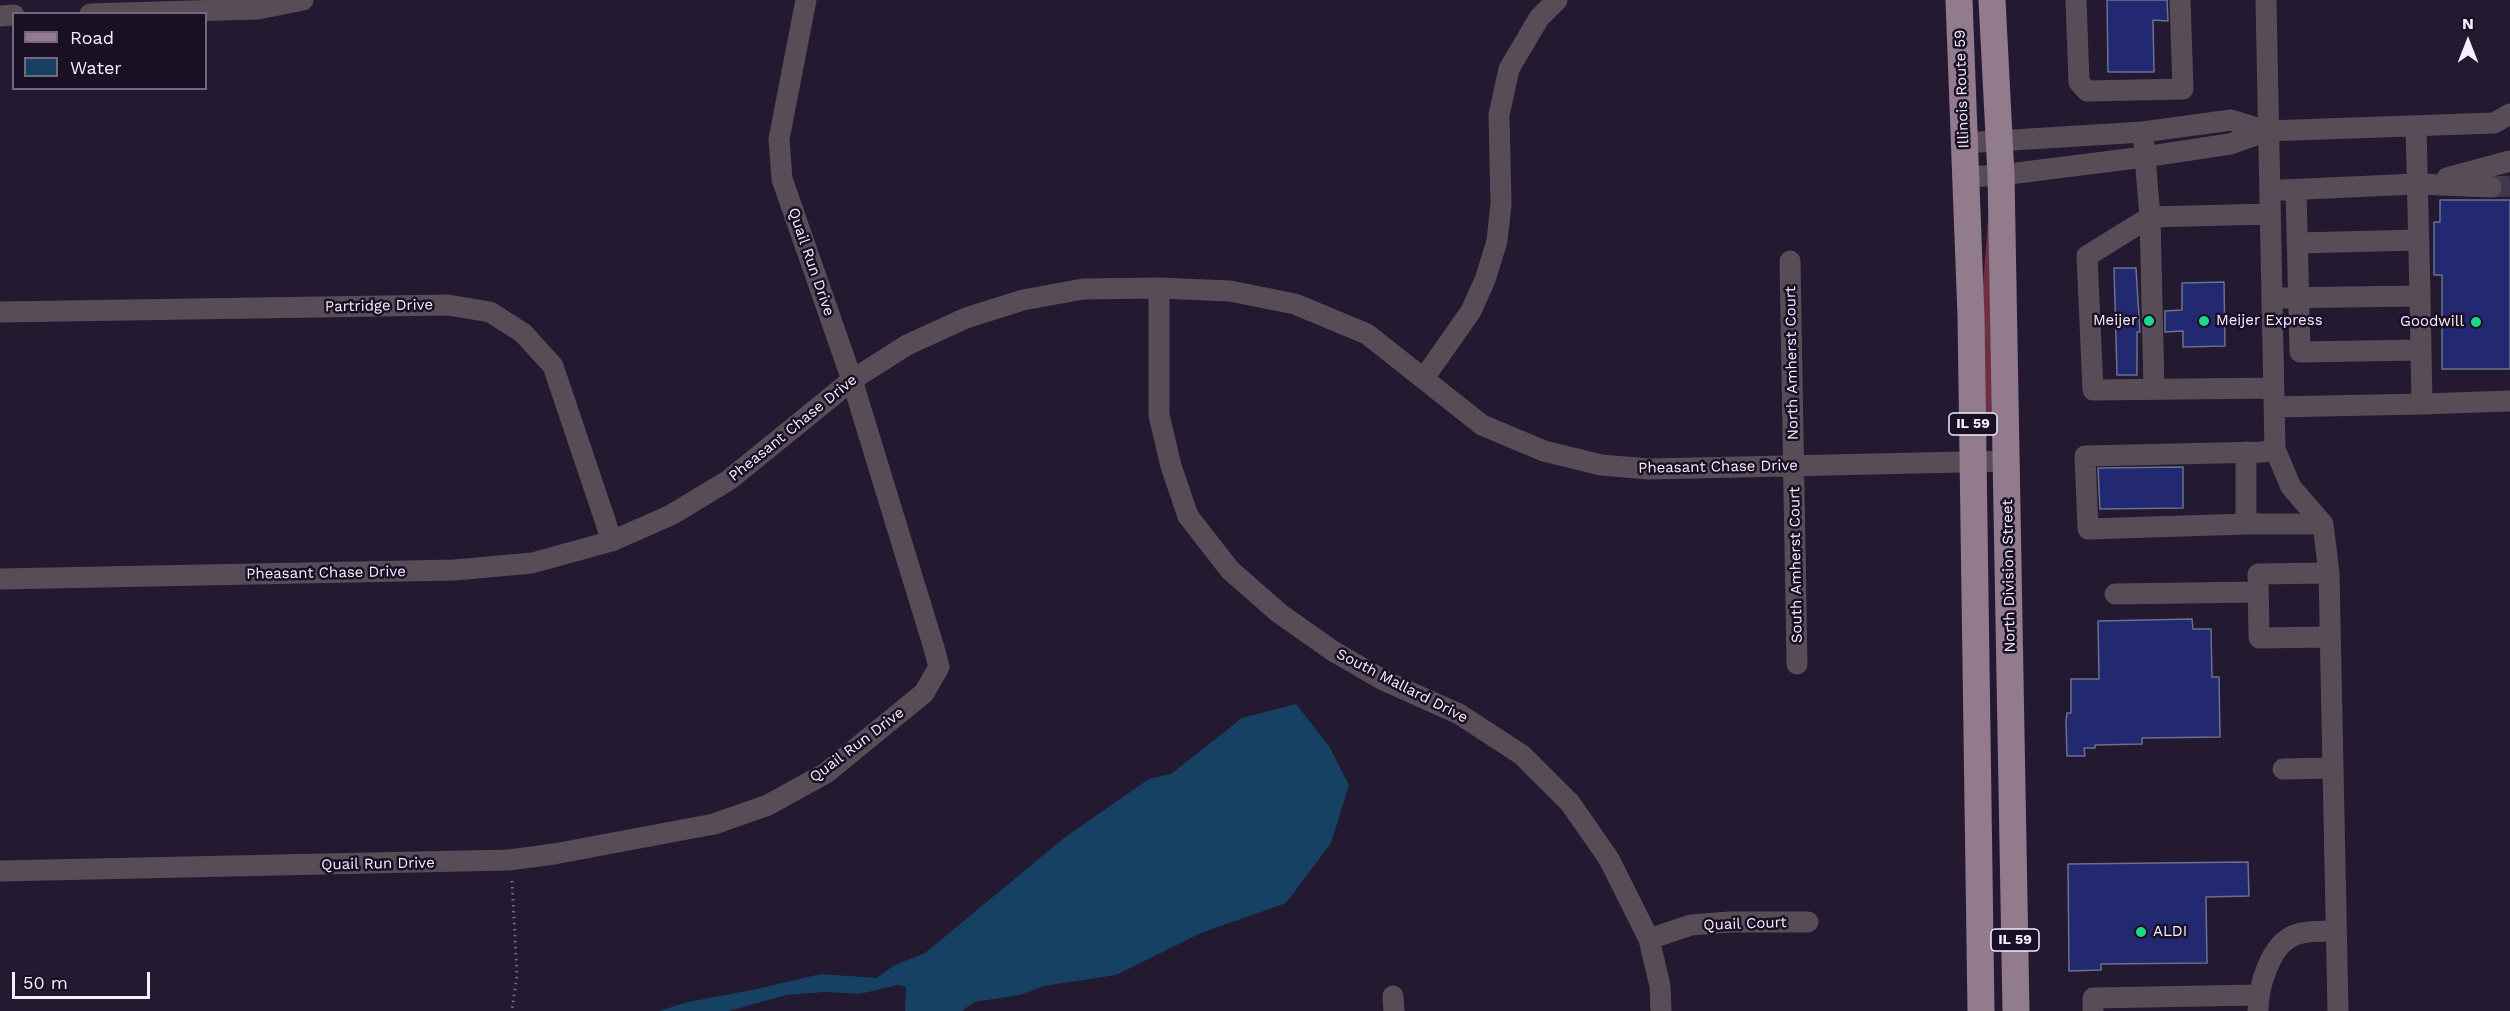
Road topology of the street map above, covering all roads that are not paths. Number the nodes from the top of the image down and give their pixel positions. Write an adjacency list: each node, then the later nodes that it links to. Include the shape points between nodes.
1 (303, 0): 9 (street, via 258,9)
2 (806, 0): 37 (street, Quail Run Drive, via 779,139 782,179)
3 (1557, 0): 36 (street, via 1539,18 1509,69 1499,115 1501,204 1497,241 1485,280 1471,311)
4 (1959, 0): 16 (main road, Illinois Route 59 / IL 59)
5 (1992, 0): 15 (main road, IL 59)
6 (2076, 0): 7 (street, via 2079,82 2087,91 2182,89)
7 (2180, 0)
8 (2266, 0): 13 (street)
9 (200, 5): 10 (street)
10 (114, 12)
11 (2510, 114): 12 (street, via 2494,123)
12 (2416, 127): 13 (street); 21 (street)
13 (2267, 131): 14 (street, via 2231,120); 17 (street, via 2230,144); 24 (street)
14 (2143, 132): 15 (street); 17 (street)
15 (1999, 141): 16 (street); 19 (main road, North Division Street / IL 59)
16 (1964, 142): 20 (main road, Illinois Route 59 / IL 59)
17 (2144, 157): 19 (street); 26 (street)
18 (2510, 161): 21 (street)
19 (2001, 175): 20 (street); 44 (main road, North Division Street / IL 59)
20 (1966, 177): 45 (main road, IL 59)
21 (2417, 184): 22 (street); 23 (street); 27 (street)
22 (2491, 187)
23 (2296, 190): 24 (street); 28 (street)
24 (2269, 191): 25 (street)
25 (2270, 214): 26 (street); 33 (street)
26 (2150, 217): 38 (street); 38 (street, via 2087,256 2093,390)
27 (2418, 240): 28 (street); 31 (street)
28 (2297, 243): 32 (street)
29 (1790, 261): 46 (street, North Amherst Court)
30 (1159, 288): 36 (street, Pheasant Chase Drive, via 1230,291 1295,304 1367,334); 37 (street, Pheasant Chase Drive, via 1083,289 1023,300 966,318 907,345); 61 (street, South Mallard Drive, via 1159,416 1188,516 1230,570 1288,620 1383,680 1459,714 1522,755 1570,803 1610,859)
31 (2420, 296): 32 (street); 35 (street)
32 (2299, 297): 33 (street); 35 (street, via 2300,352)
33 (2272, 298): 39 (street)
34 (0, 312): 49 (street, Partridge Drive, via 448,305 490,312 523,333 553,366)
35 (2421, 350): 41 (street)
36 (1424, 378): 46 (street, Pheasant Chase Drive, via 1482,425 1544,451 1601,465 1649,470)
37 (852, 380): 49 (street, Pheasant Chase Drive, via 729,480 671,515); 58 (street, Quail Run Drive, via 939,667 924,693 826,773 768,805 714,824 508,860)
38 (2154, 389): 39 (street)
39 (2274, 398): 41 (street); 42 (street)
40 (2510, 401): 41 (street)
41 (2422, 404)
42 (2275, 449): 43 (street); 48 (street, via 2291,487)
43 (2246, 452): 47 (street); 47 (street, via 2085,456 2088,529)
44 (2008, 461): 45 (street, Pheasant Chase Drive); 65 (main road, North Division Street / IL 59)
45 (1973, 462): 46 (street, Pheasant Chase Drive); 64 (main road, IL 59)
46 (1794, 466): 55 (street, South Amherst Court)
47 (2246, 524): 48 (street)
48 (2323, 524): 50 (street)
49 (612, 541): 51 (street, Pheasant Chase Drive, via 532,563 455,570)
50 (2329, 573): 52 (street, via 2258,574); 54 (street)
51 (0, 579)
52 (2258, 592): 53 (street); 54 (street, via 2259,638)
53 (2115, 594)
54 (2330, 637): 56 (street)
55 (1797, 664)
56 (2333, 768): 57 (street); 60 (street)
57 (2283, 769)
58 (0, 871)
59 (1808, 922): 61 (street, Quail Court, via 1691,926)
60 (2337, 931): 62 (street, via 2293,935 2282,944 2264,970); 67 (street)
61 (1649, 939): 63 (street, South Mallard Drive, via 1660,986)
62 (2259, 1003): 66 (street, via 2093,998)
63 (1661, 1011)
64 (1981, 1011)
65 (2016, 1011)
66 (2093, 1011)
67 (2338, 1011)

